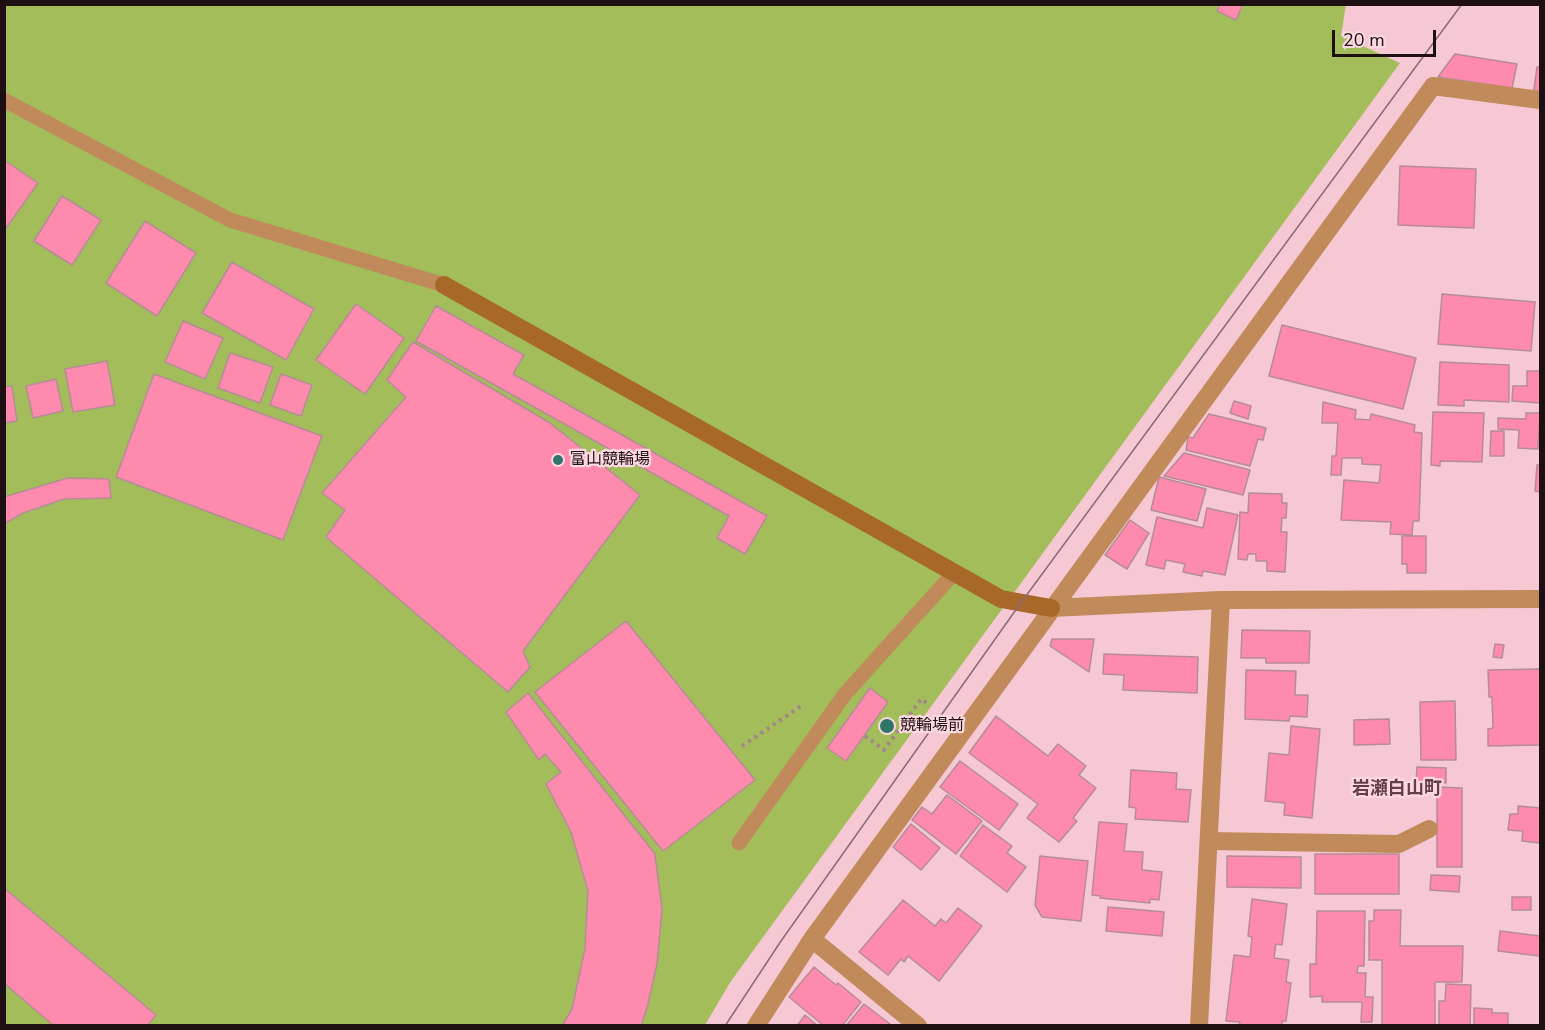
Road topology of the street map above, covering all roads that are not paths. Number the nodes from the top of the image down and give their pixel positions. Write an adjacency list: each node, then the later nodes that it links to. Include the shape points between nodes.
1 (4, 100): 3 (lane, via 230,220)
2 (1540, 100): 7 (street, via 1433,86)
3 (444, 285): 4 (street)
4 (954, 574): 7 (street, via 1001,599); 10 (lane, via 845,694)
5 (1540, 599): 6 (street)
6 (1221, 600): 7 (street); 9 (street)
7 (1052, 608): 11 (street)
8 (1429, 829): 9 (street, via 1399,844)
9 (1209, 842): 14 (street)
10 (739, 843)
11 (812, 939): 12 (street); 13 (street)
12 (756, 1026)
13 (918, 1026)
14 (1199, 1026)

